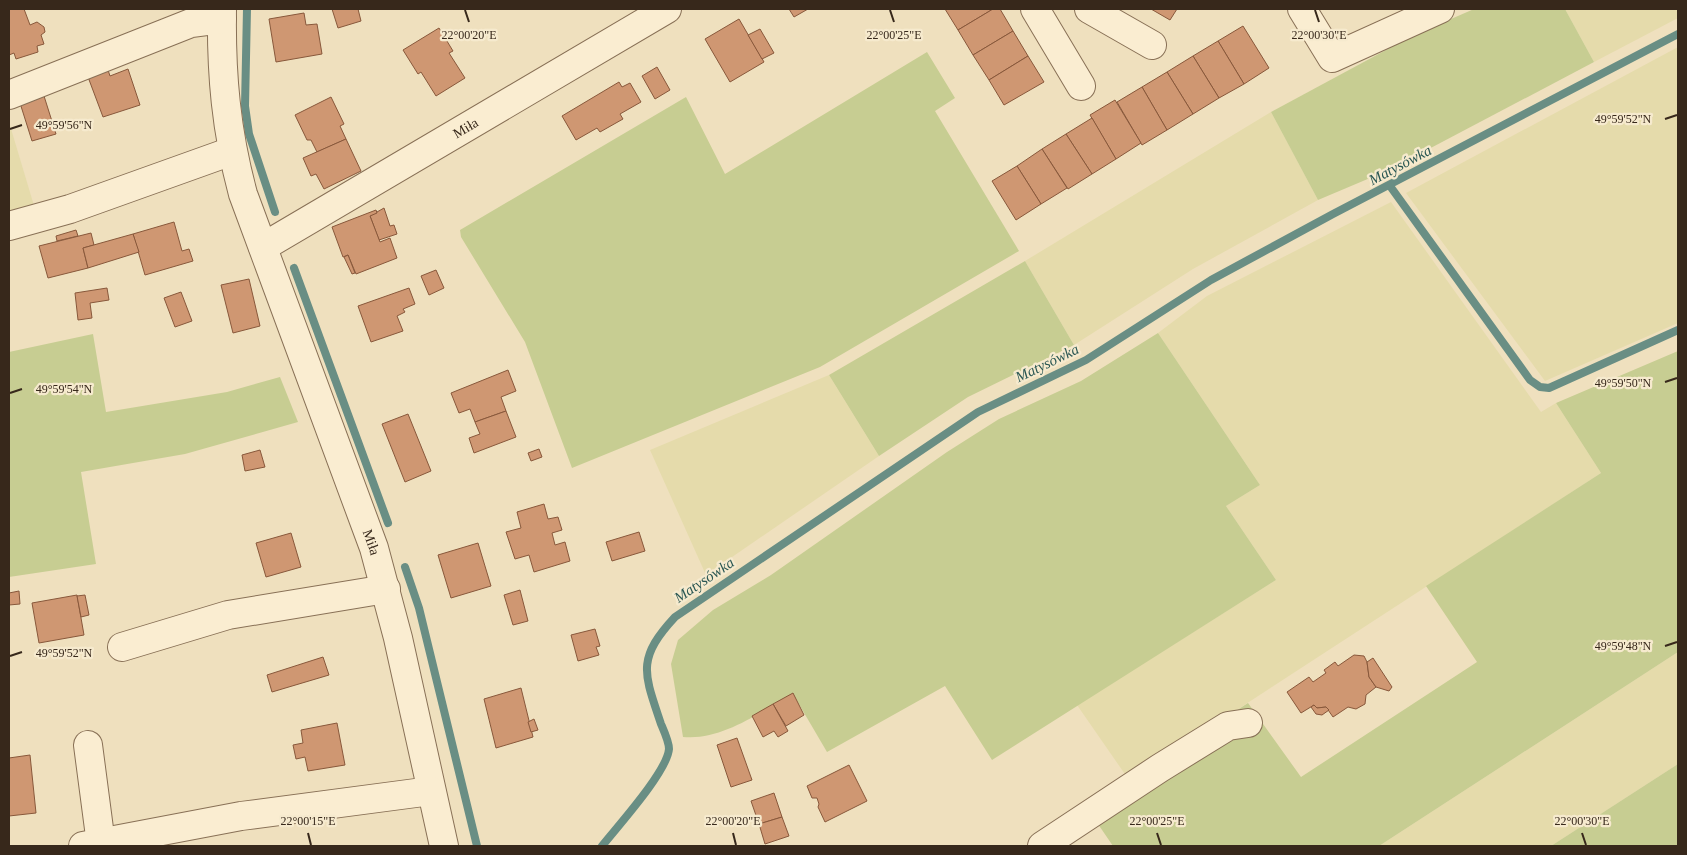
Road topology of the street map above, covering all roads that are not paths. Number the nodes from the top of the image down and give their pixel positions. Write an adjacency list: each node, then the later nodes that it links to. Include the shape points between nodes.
1 (667, 9): 12 (street, Miła)
2 (1035, 9): 8 (street)
3 (1089, 9): 7 (street)
4 (1302, 9): 5 (street, via 1332,58)
5 (1440, 9)
6 (222, 14): 9 (street); 10 (street, Miła, via 221,61)
7 (1152, 45)
8 (1082, 86)
9 (9, 94)
10 (232, 151): 11 (street, via 70,209); 12 (street, Miła)
11 (9, 226)
12 (263, 247): 13 (street, Miła, via 374,548)
13 (386, 589): 14 (street, via 228,615); 17 (street, Miła)
14 (122, 646)
15 (1248, 723): 20 (street, via 1228,726)
16 (88, 745): 18 (street)
17 (431, 791): 18 (street, via 250,815); 19 (street, Miła)
18 (92, 845)
19 (444, 846)
20 (1042, 846)

